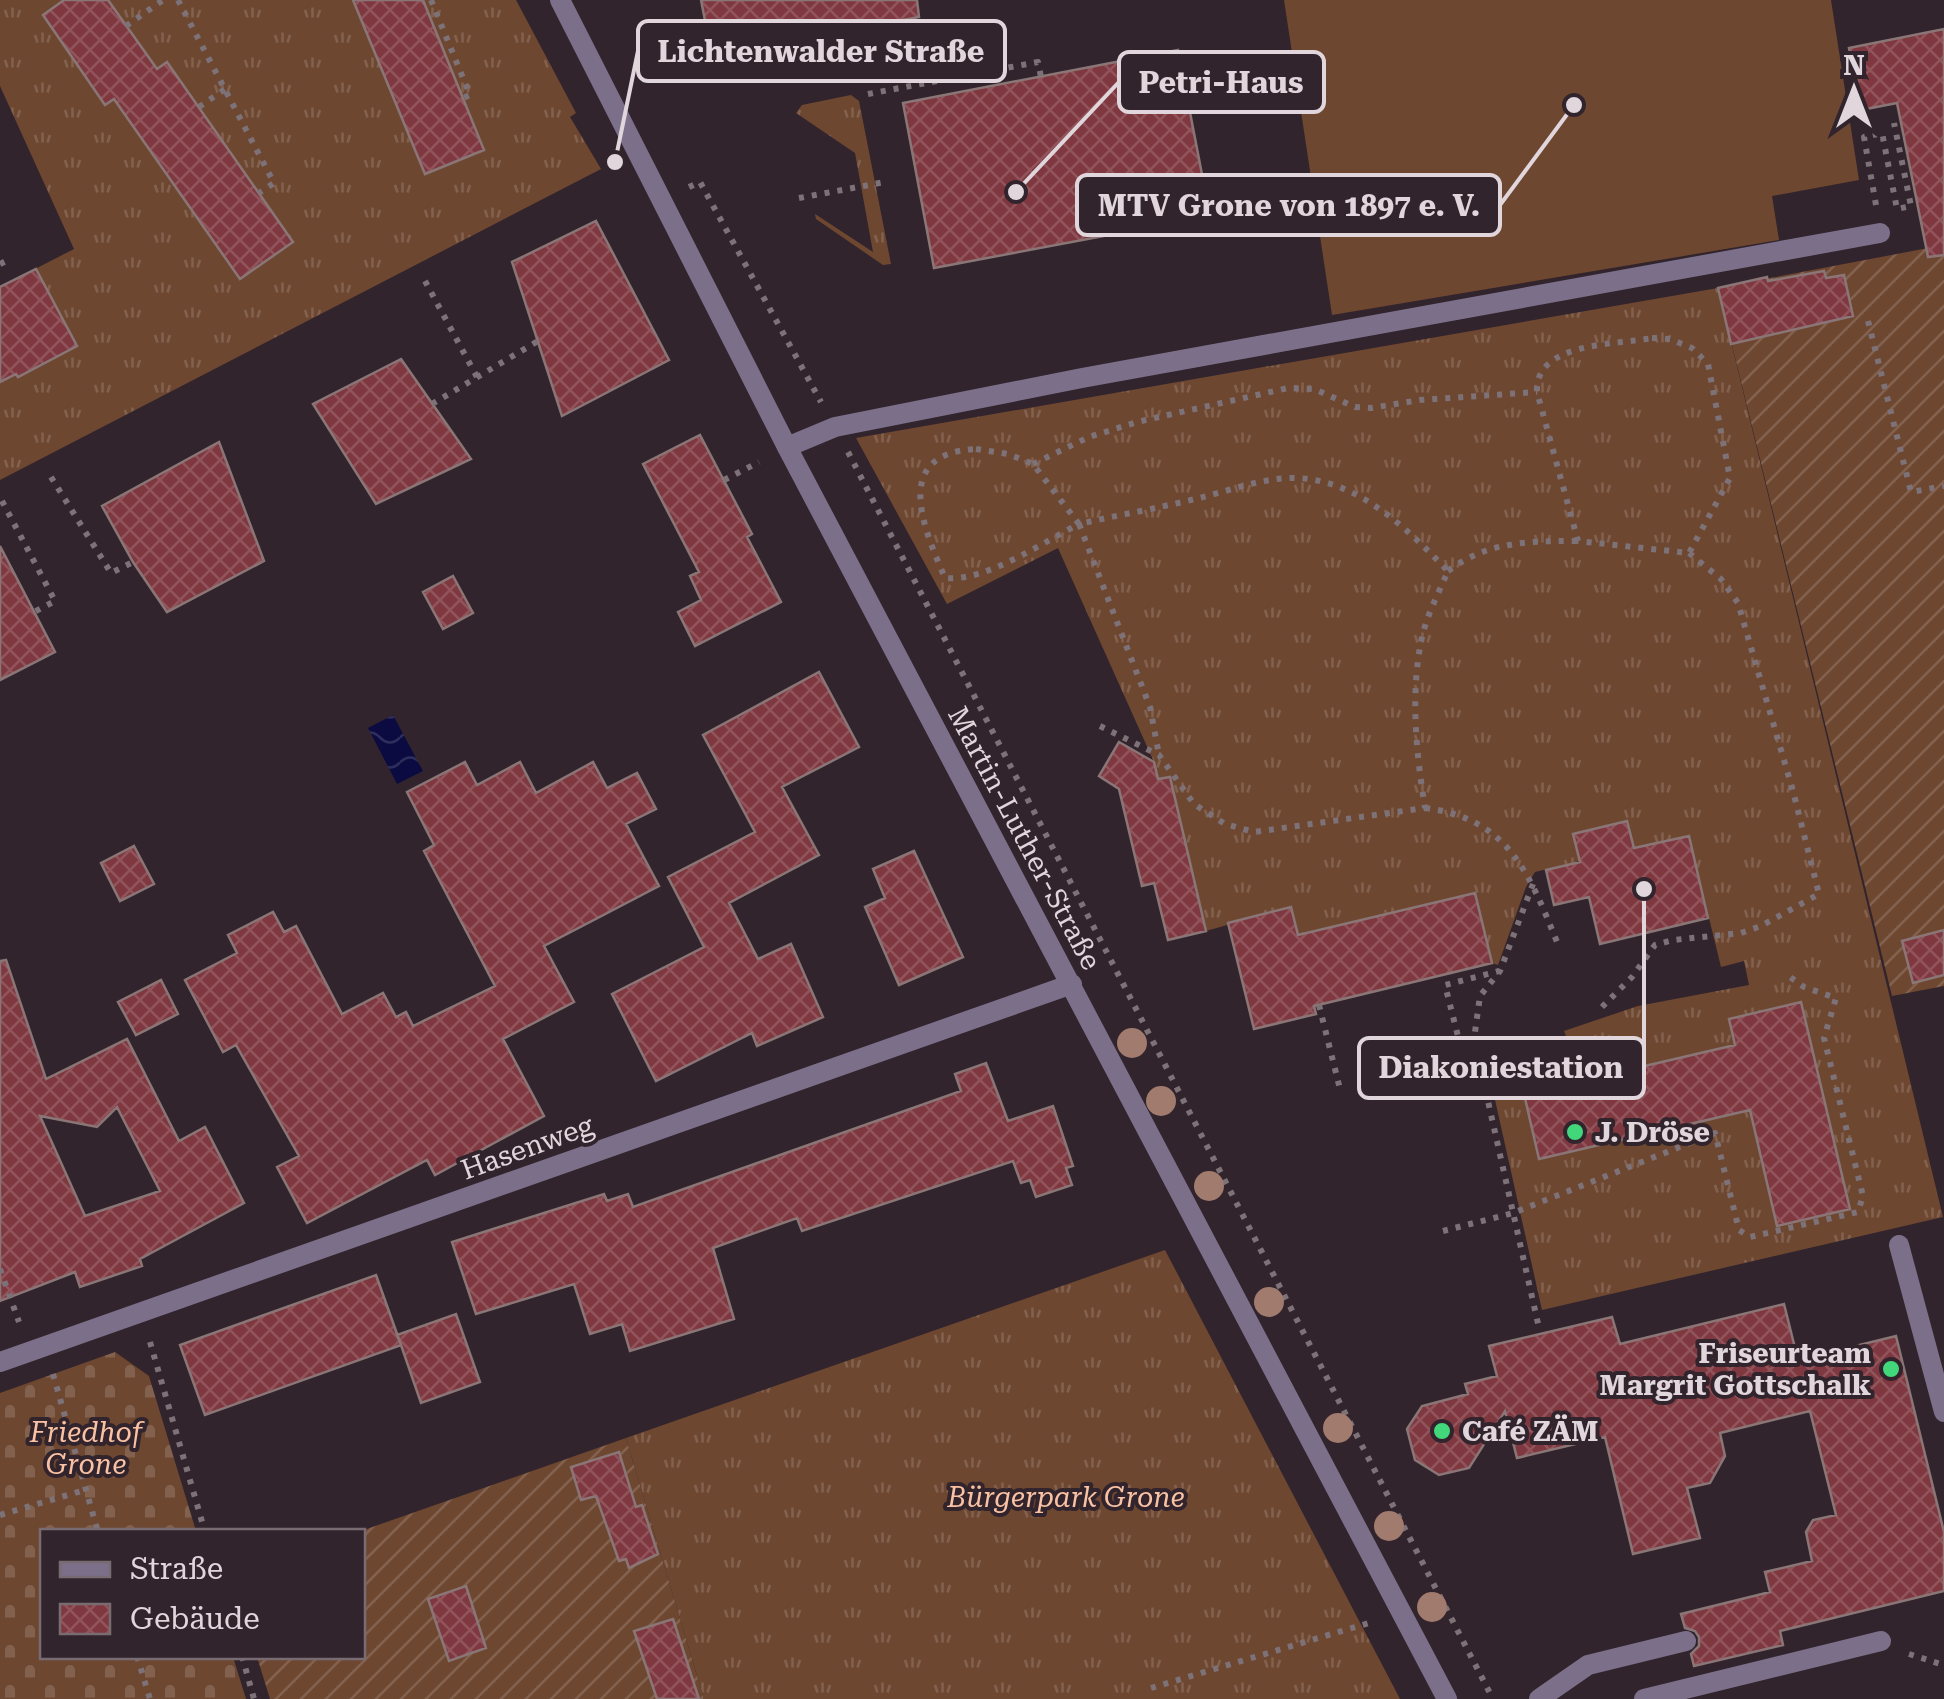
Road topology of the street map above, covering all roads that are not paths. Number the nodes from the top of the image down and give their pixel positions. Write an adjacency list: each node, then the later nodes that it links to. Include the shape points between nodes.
1 (560, 0): 3 (street, Martin-Luther-Straße)
2 (1880, 233): 3 (street, via 1082,378 834,427)
3 (787, 447): 4 (street, Martin-Luther-Straße)
4 (1072, 984): 6 (street, Hasenweg); 10 (street, Martin-Luther-Straße)
5 (1899, 1245): 7 (street)
6 (0, 1362)
7 (1944, 1412)
8 (1686, 1642): 11 (street, via 1588,1665)
9 (1881, 1642): 12 (street)
10 (1446, 1699)
11 (1541, 1699)
12 (1644, 1699)

